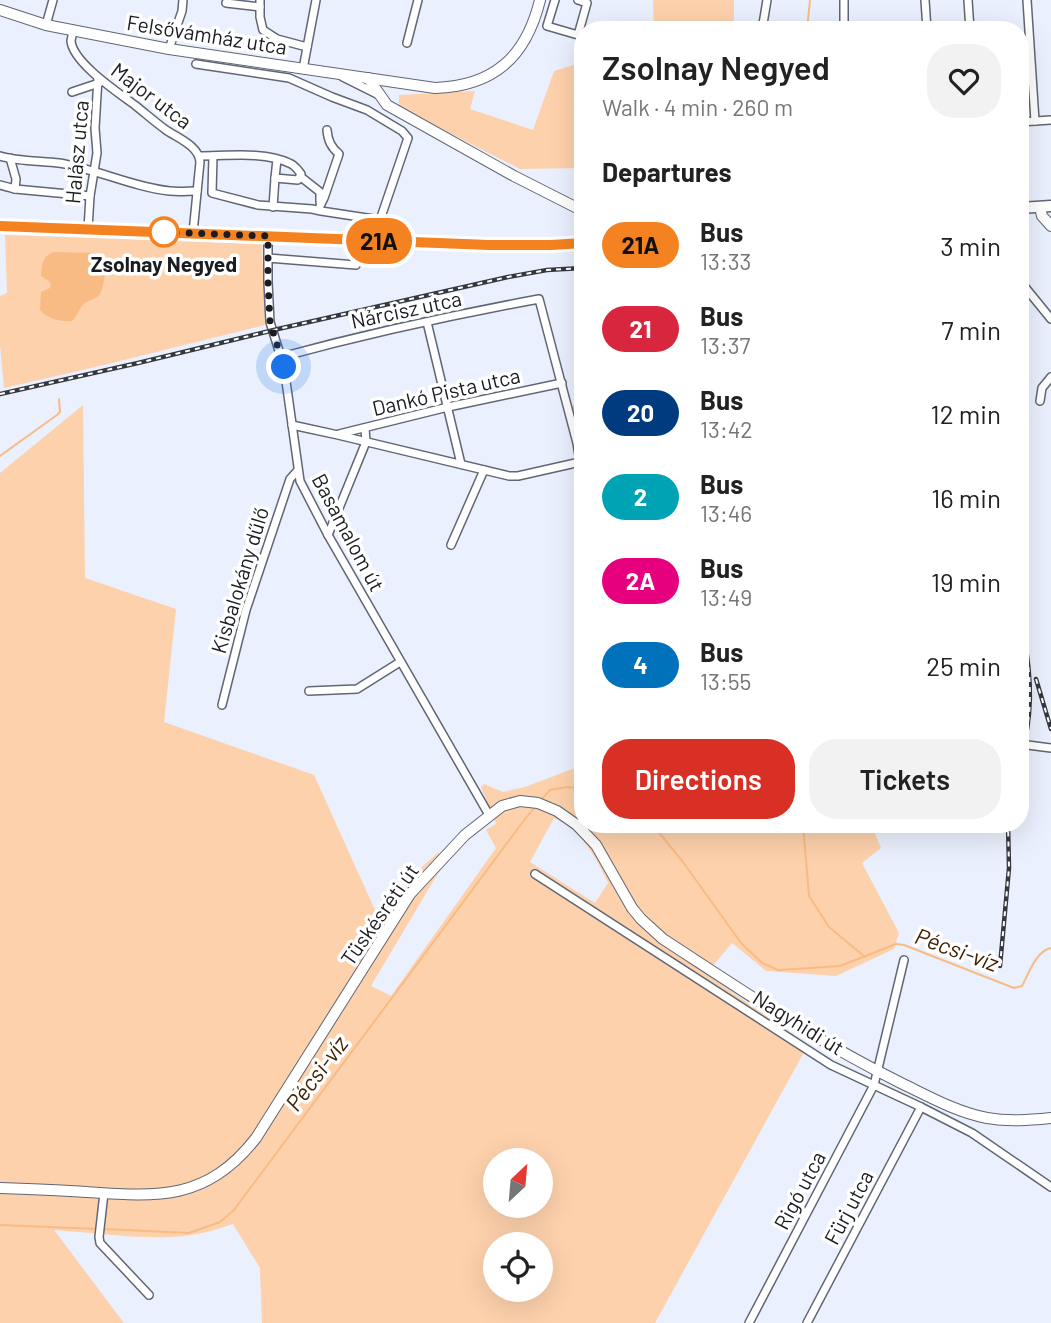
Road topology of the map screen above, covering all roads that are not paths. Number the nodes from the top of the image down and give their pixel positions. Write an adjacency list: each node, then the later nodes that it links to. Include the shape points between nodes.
1 (53, 0): 23 (street)
2 (183, 0): 29 (street)
3 (316, 0): 28 (street)
4 (418, 0): 27 (street)
5 (540, 0): 36 (street, Felsővámház utca, via 526,39 497,71 476,82 448,88)
6 (555, 0): 25 (street, via 547,26)
7 (578, 0): 13 (street)
8 (767, 0): 18 (street)
9 (844, 0): 19 (street)
10 (925, 0): 20 (street)
11 (968, 0): 21 (street)
12 (1027, 0): 22 (street)
13 (587, 1): 17 (street)
14 (226, 3): 15 (street)
15 (260, 4): 28 (street, via 262,30)
16 (0, 10): 23 (street, Felsővámház utca)
17 (582, 21)
18 (764, 21)
19 (844, 21)
20 (926, 21)
21 (969, 21)
22 (1028, 21)
23 (46, 25): 24 (street, Felsővámház utca)
24 (73, 31): 29 (street, Felsővámház utca); 34 (street, Major utca, via 74,50)
25 (574, 34)
26 (1029, 35): 41 (street)
27 (407, 43)
28 (307, 47): 31 (street)
29 (169, 49): 31 (street, Felsővámház utca)
30 (196, 64): 58 (street, via 289,78 367,110 407,135 380,220)
31 (303, 69): 32 (street, Felsővámház utca)
32 (340, 75): 33 (street, Felsővámház utca); 38 (street)
33 (368, 78): 35 (street, Felsővámház utca); 38 (street)
34 (99, 80): 37 (street); 44 (street, Major utca); 48 (street, Halász utca)
35 (381, 81): 36 (street, Felsővámház utca); 38 (street)
36 (396, 83): 38 (street)
37 (72, 92)
38 (383, 97): 55 (street, via 393,108)
39 (1051, 120): 41 (street)
40 (1029, 121): 41 (street)
41 (1034, 121)
42 (327, 130): 58 (street, via 332,148 339,154)
43 (0, 156): 46 (street)
44 (199, 156): 45 (street); 53 (street, Major utca)
45 (213, 156): 47 (street); 57 (street, via 212,193)
46 (10, 158): 48 (street); 52 (street)
47 (276, 159): 49 (street, via 292,164); 50 (street)
48 (94, 171): 53 (street, via 161,189); 54 (street, Halász utca)
49 (301, 177): 50 (street); 58 (street, via 320,192)
50 (275, 178): 57 (street)
51 (0, 186): 52 (street)
52 (15, 189): 54 (street)
53 (197, 191): 62 (street, Major utca)
54 (90, 196): 61 (street, Halász utca)
55 (574, 206)
56 (1046, 206): 60 (street, via 1042,216)
57 (273, 207): 58 (street)
58 (319, 208)
59 (0, 226): 61 (main road)
60 (1051, 226)
61 (88, 229): 62 (main road)
62 (193, 233): 63 (main road)
63 (268, 236): 64 (main road, via 489,245); 65 (street, Basamalom út)
64 (574, 244)
65 (268, 257): 66 (street); 70 (street, Basamalom út, via 270,322)
66 (356, 265)
67 (1029, 292): 68 (street)
68 (1051, 319)
69 (427, 322): 70 (street, Nárcisz utca); 72 (street, Nárcisz utca, via 539,299); 74 (street)
70 (281, 357): 75 (street, Basamalom út)
71 (1051, 377): 73 (street, via 1042,388)
72 (562, 383): 74 (street, Dankó Pista utca); 77 (street)
73 (1040, 401)
74 (448, 407): 76 (street, Dankó Pista utca); 81 (street)
75 (292, 425): 78 (street); 82 (street, Basamalom út)
76 (365, 428): 78 (street, Dankó Pista utca); 79 (street)
77 (574, 431)
78 (338, 435): 79 (street)
79 (366, 442): 81 (street); 84 (street)
80 (574, 463): 83 (street, via 509,476)
81 (461, 464): 83 (street)
82 (298, 470): 84 (street, Basamalom út); 88 (street, Kisbalokány dűlő, via 290,479 250,597)
83 (484, 470): 85 (street)
84 (328, 535): 86 (street, Basamalom út)
85 (451, 545)
86 (400, 662): 87 (street, via 357,689); 91 (street, Basamalom út)
87 (309, 691)
88 (222, 705)
89 (1029, 745): 90 (street)
90 (1051, 748)
91 (489, 815): 92 (street, Tüskésréti út, via 507,804 533,802); 102 (street, Tüskésréti út, via 410,894 264,1126 239,1158 212,1178 175,1192)
92 (574, 823)
93 (586, 833): 96 (street, Tüskésréti út, via 628,904 663,939 798,1027)
94 (535, 874): 97 (street, Nagyhidi út, via 831,1065)
95 (904, 960): 96 (street, Rigó utca)
96 (877, 1071): 97 (street, Rigó utca); 99 (street, Tüskésréti út, via 979,1116)
97 (874, 1085): 98 (street, Nagyhidi út); 104 (street, Rigó utca)
98 (921, 1107): 100 (street, Nagyhidi út, via 972,1133); 105 (street, Fürj utca)
99 (1051, 1118)
100 (1051, 1187)
101 (0, 1188): 102 (street, Tüskésréti út)
102 (104, 1193): 103 (street, via 99,1241)
103 (149, 1295)
104 (749, 1323)
105 (807, 1323)

